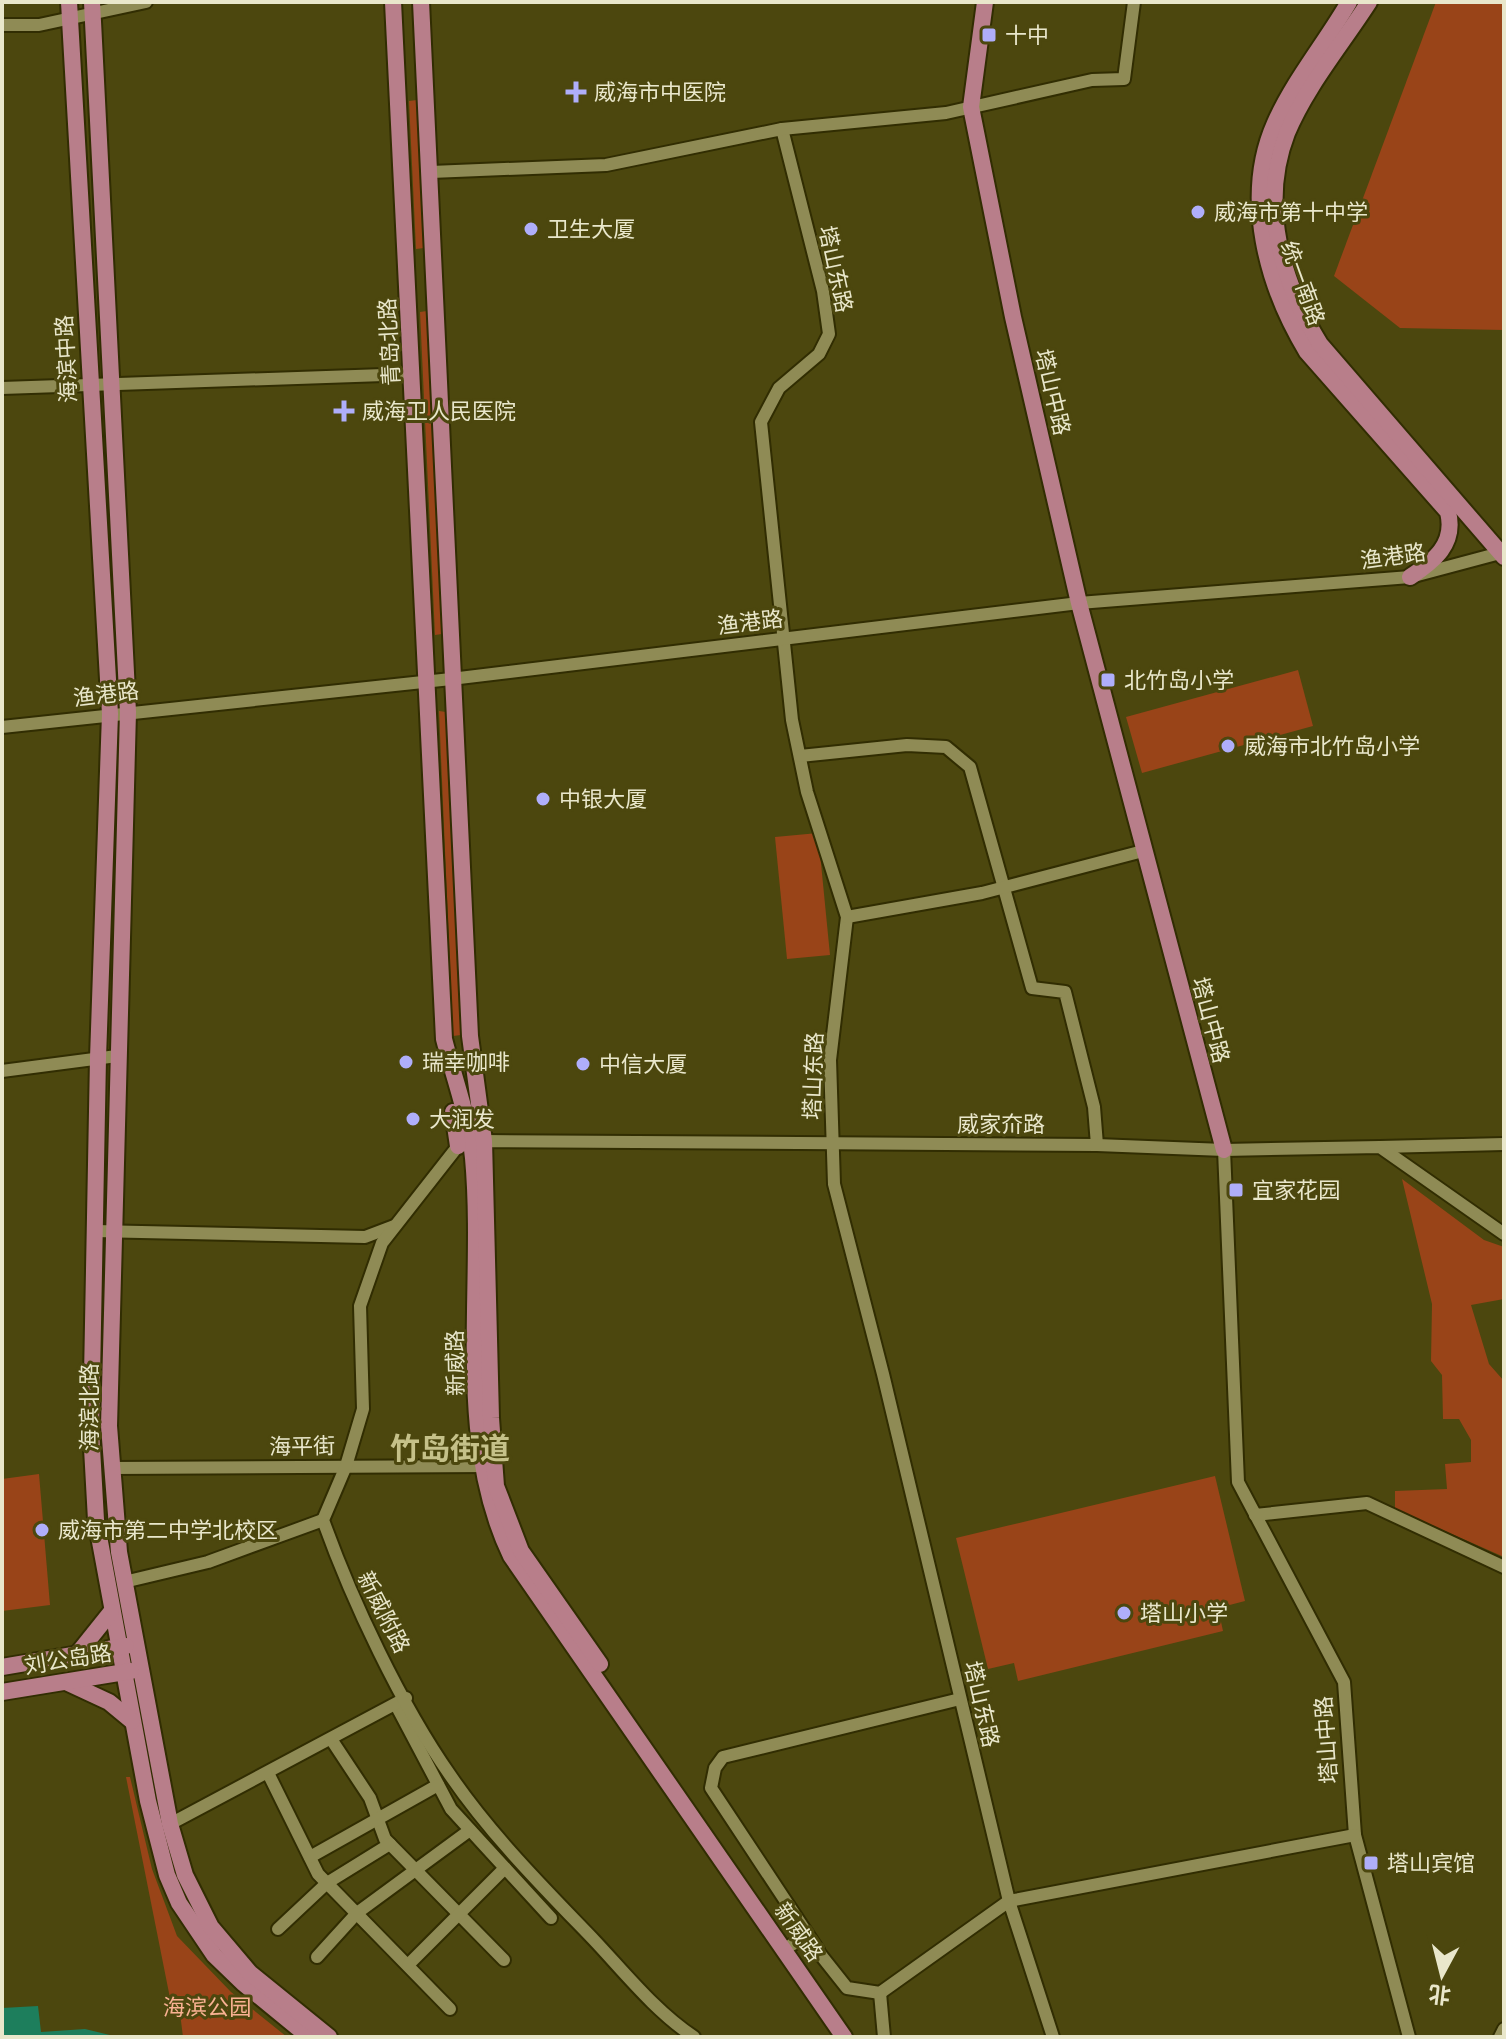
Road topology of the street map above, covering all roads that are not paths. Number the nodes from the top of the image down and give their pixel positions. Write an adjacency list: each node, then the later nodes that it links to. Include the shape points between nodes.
1 (146, 2): 8 (street)
2 (393, 2): 14 (main road, 青岛北路)
3 (421, 2): 13 (main road)
4 (985, 2): 11 (main road, 塔山中路)
5 (1134, 2): 11 (street, via 1124,79 1092,80)
6 (1349, 2): 19 (main road, 统一南路, via 1273,126 1261,219 1265,255 1307,352 1448,512 1448,538 1441,553)
7 (1369, 2): 18 (main road, 统一南路, via 1287,133 1276,190 1279,251 1303,317 1320,344)
8 (92, 8): 9 (street); 15 (main road, 海滨中路)
9 (69, 11): 10 (street, via 39,25); 16 (main road, 海滨中路)
10 (2, 25)
11 (971, 107): 12 (street); 20 (main road, 塔山中路)
12 (782, 129): 13 (street, via 606,165); 21 (street, 塔山东路, via 829,334 819,354 779,388 761,422)
13 (431, 172): 23 (main road)
14 (413, 374): 15 (street); 22 (main road, 青岛北路)
15 (111, 385): 16 (street); 24 (main road, 海滨中路)
16 (90, 386): 17 (street); 25 (main road, 海滨中路)
17 (2, 388)
18 (1502, 555): 19 (street, 渔港路)
19 (1410, 577): 20 (street, 渔港路)
20 (1079, 603): 21 (street, 渔港路); 28 (main road, 塔山中路)
21 (784, 638): 23 (street, 渔港路); 27 (street, 塔山东路)
22 (425, 679): 23 (street, 渔港路); 24 (street, 渔港路); 34 (main road, 新威路, via 444,1039)
23 (451, 679): 34 (main road, 新威路)
24 (128, 712): 25 (street, 渔港路); 31 (main road, 海滨北路)
25 (110, 714): 26 (street, 渔港路); 32 (main road, 海滨北路)
26 (2, 727)
27 (800, 756): 29 (street, via 907,745 946,747 970,767); 30 (street, 塔山东路)
28 (1143, 851): 29 (street); 39 (main road, 塔山中路)
29 (1004, 887): 30 (street); 37 (street, via 1032,988 1065,992 1094,1107)
30 (847, 917): 35 (street, 塔山东路, via 830,1060)
31 (117, 1056): 32 (street); 42 (main road, 海滨北路)
32 (98, 1058): 33 (street); 41 (main road, 海滨北路)
33 (2, 1071)
34 (471, 1143): 35 (street, 威家夼路); 40 (street); 45 (main road, 新威路)
35 (831, 1143): 37 (street, 威家夼路); 60 (street, 塔山东路, via 834,1184)
36 (1504, 1144): 38 (street, 威家夼路)
37 (1097, 1145): 39 (street, 威家夼路)
38 (1380, 1147): 39 (street, 威家夼路); 43 (street)
39 (1224, 1150): 47 (street, 塔山中路, via 1238,1482)
40 (397, 1225): 42 (street, via 365,1237); 44 (street, via 382,1243 360,1306 363,1409)
41 (95, 1231): 42 (street); 51 (main road, 海滨北路, via 92,1469)
42 (115, 1231): 46 (main road, 海滨北路)
43 (1504, 1234)
44 (346, 1466): 45 (street, 海平街); 46 (street, 海平街); 48 (street)
45 (487, 1466): 80 (main road, 新威路, via 521,1551); 91 (main road, 新威路, via 493,1519 511,1556)
46 (111, 1468): 50 (main road, 海滨北路)
47 (1255, 1515): 49 (street, via 1367,1503); 69 (street, 塔山中路, via 1344,1682)
48 (323, 1520): 50 (street, via 208,1562); 61 (street, 新威附路)
49 (1504, 1567)
50 (124, 1582): 52 (main road, 海滨北路)
51 (111, 1612): 53 (main road, 海滨北路); 54 (main road)
52 (135, 1645): 53 (main road, 刘公岛路); 56 (main road, 海滨北路)
53 (117, 1648): 54 (main road, 刘公岛路); 57 (main road, 海滨北路)
54 (79, 1652): 55 (main road, 刘公岛路)
55 (2, 1667)
56 (140, 1670): 57 (main road, 刘公岛路); 67 (main road, 海滨北路)
57 (122, 1673): 58 (main road, 刘公岛路); 62 (main road, 海滨北路)
58 (65, 1681): 59 (main road, 刘公岛路); 62 (main road, via 109,1702)
59 (2, 1692)
60 (960, 1699): 75 (street, 塔山东路); 81 (street, via 723,1757 715,1768 711,1788)
61 (401, 1702): 63 (street); 65 (street); 90 (street, 新威附路, via 497,1835 643,1993)
62 (132, 1721): 88 (main road, 海滨北路, via 156,1841 179,1903 214,1955)
63 (331, 1739): 64 (street); 66 (street, via 370,1798)
64 (268, 1773): 67 (street); 71 (street)
65 (438, 1785): 66 (street); 68 (street)
66 (377, 1819): 70 (street); 71 (street)
67 (170, 1824): 89 (main road, 海滨北路, via 185,1875 211,1927 250,1973)
68 (470, 1830): 72 (street); 73 (street)
69 (1355, 1835): 75 (street); 95 (street, 塔山中路)
70 (390, 1844): 73 (street); 74 (street)
71 (310, 1857): 74 (street)
72 (505, 1868): 77 (street); 78 (street)
73 (416, 1872): 76 (street); 77 (street)
74 (327, 1883): 76 (street); 79 (street)
75 (1009, 1901): 85 (street); 94 (street, 塔山东路)
76 (357, 1913): 82 (street); 84 (street)
77 (459, 1917): 83 (street); 84 (street)
78 (551, 1918)
79 (278, 1929)
80 (791, 1945): 81 (street, via 800,1941); 92 (main road, 新威路)
81 (820, 1954): 85 (street, via 847,1988)
82 (317, 1957)
83 (504, 1960)
84 (408, 1965): 86 (street)
85 (880, 1993): 93 (street)
86 (450, 2009)
87 (1504, 2029): 96 (street)
88 (309, 2037)
89 (329, 2037)
90 (694, 2037)
91 (844, 2037)
92 (856, 2037)
93 (884, 2037)
94 (1053, 2037)
95 (1409, 2037)
96 (1500, 2037)

